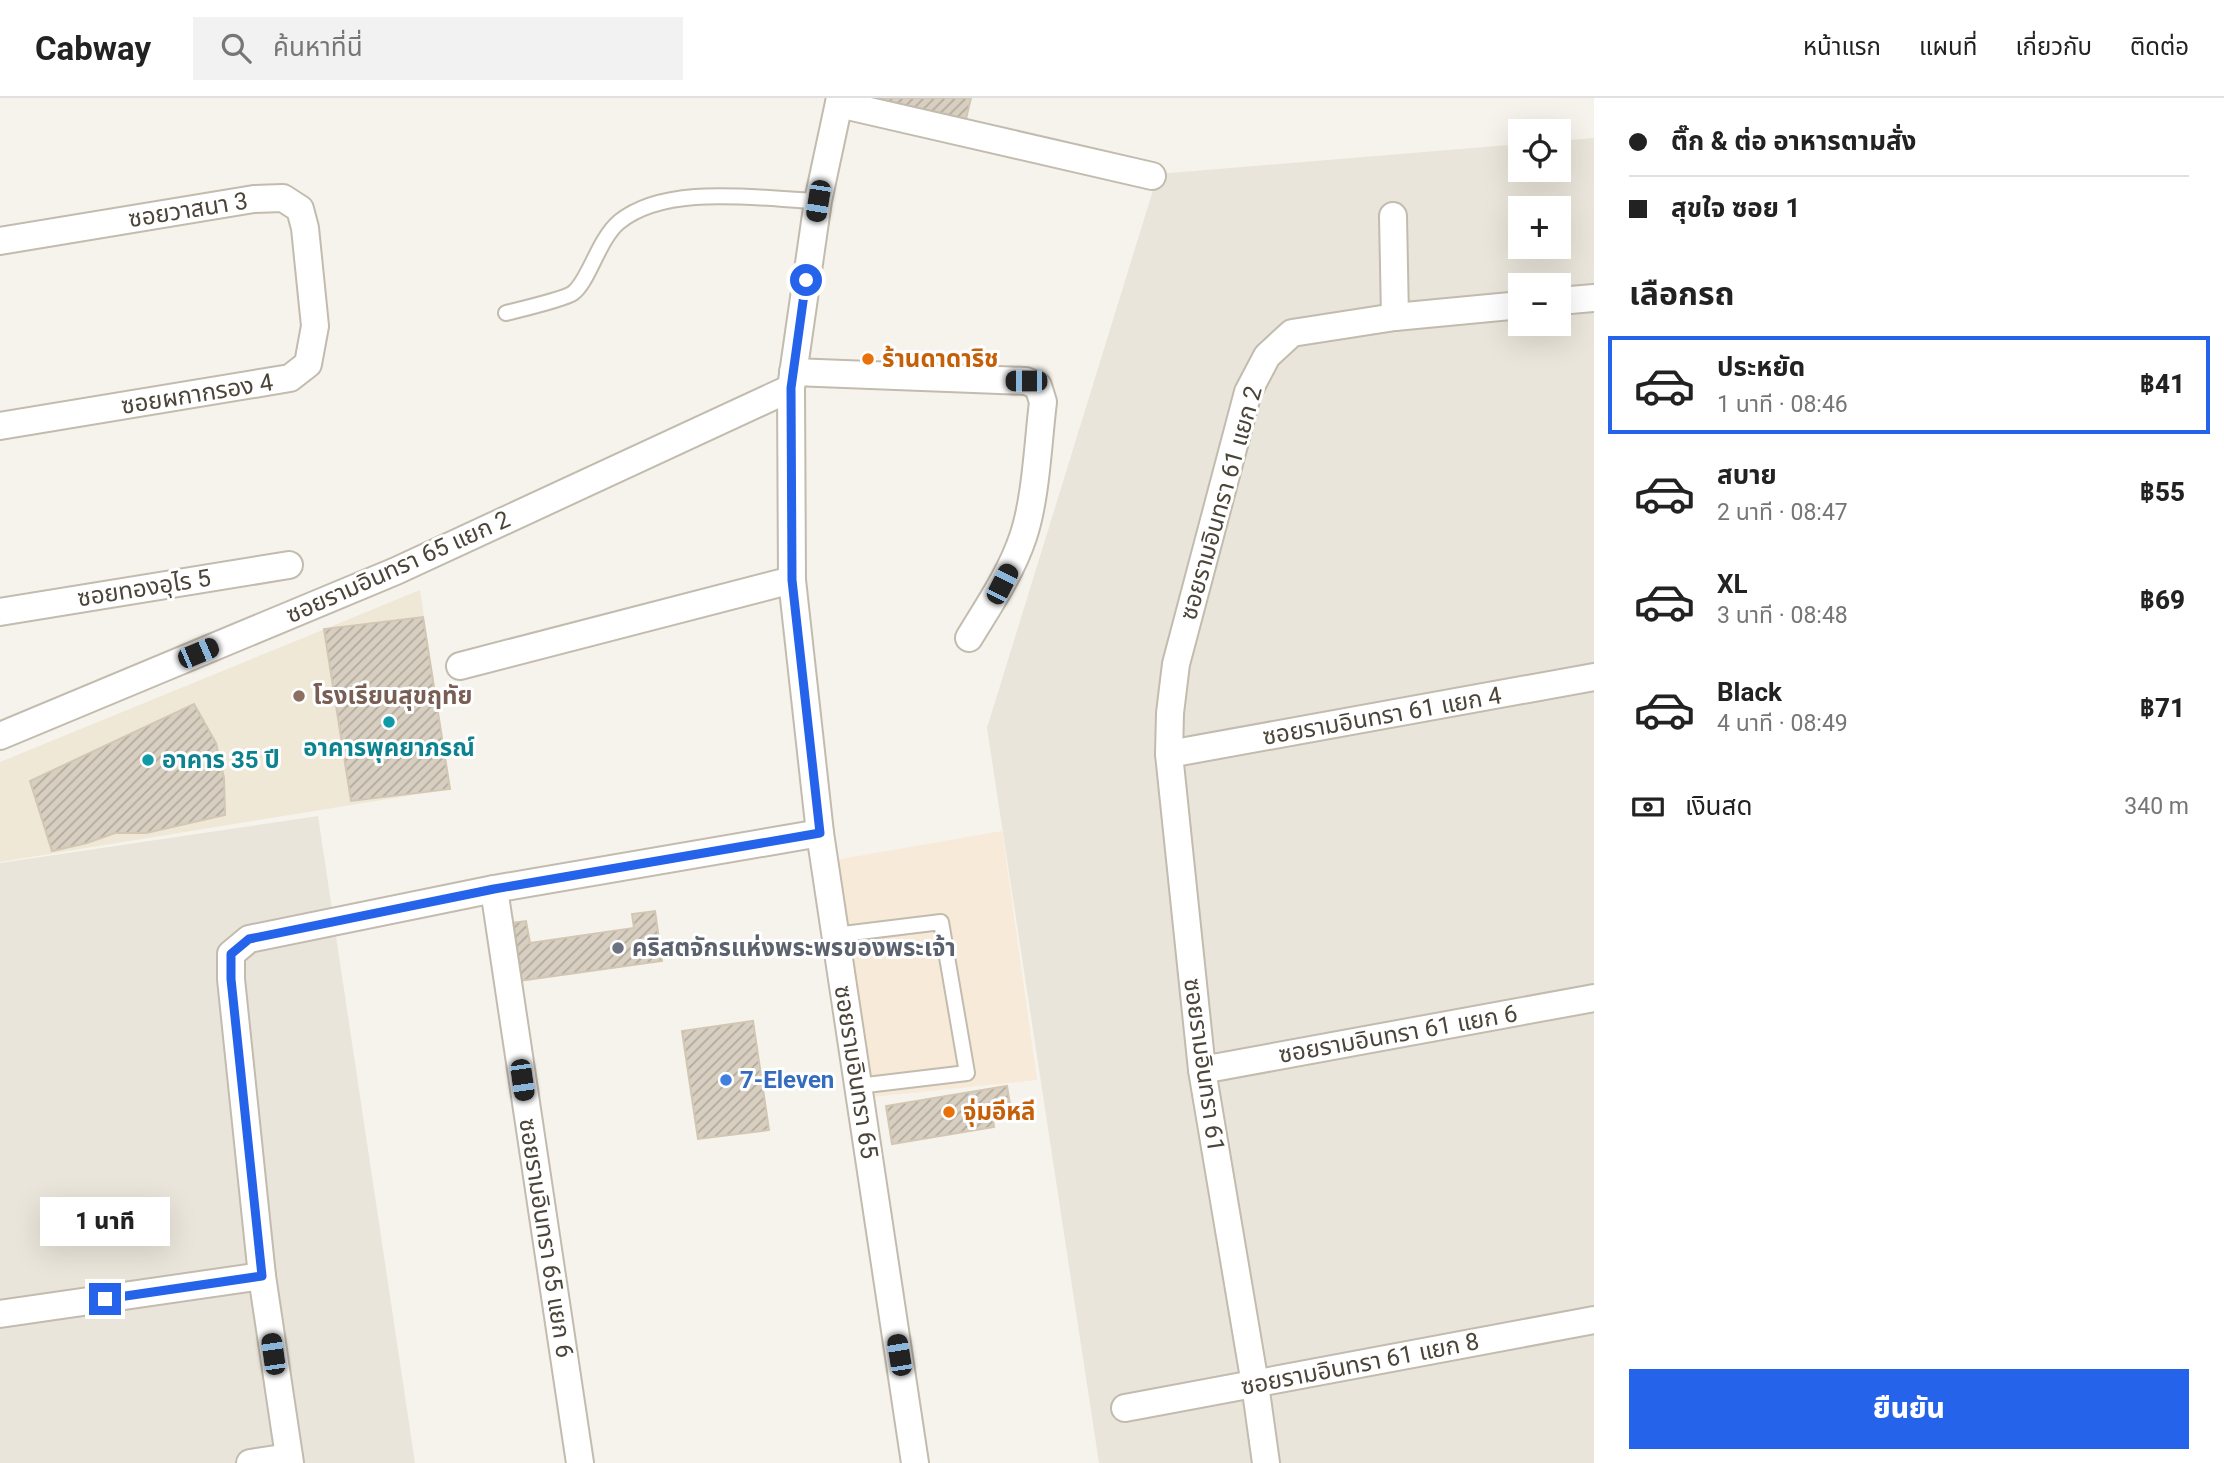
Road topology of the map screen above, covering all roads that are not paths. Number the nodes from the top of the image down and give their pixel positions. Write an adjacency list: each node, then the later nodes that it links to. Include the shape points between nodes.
1 (840, 101): 2 (street); 3 (street, ซอยรามอินทรา 65)
2 (1152, 176)
3 (818, 201): 10 (lane, via 696,197 659,201 619,222 572,294); 12 (street, ซอยรามอินทรา 65)
4 (1394, 215): 11 (street)
5 (0, 241): 6 (street, ซอยวาสนา 3, via 283,198 300,209)
6 (311, 283): 13 (street, ซอยผกากรอง 4, via 315,326 308,364 290,378)
7 (1594, 298): 8 (street)
8 (1571, 300)
9 (1508, 306): 11 (street, ซอยรามอินทรา 61 แยก 2)
10 (506, 313)
11 (1395, 317): 18 (street, ซอยรามอินทรา 61 แยก 2, via 1292,333 1267,355 1248,392)
12 (792, 380): 15 (street, ซอยรามอินทรา 65); 17 (street, via 1026,381 1038,386 1043,401 1024,534 1002,584); 21 (street, ซอยรามอินทรา 65 แยก 2, via 396,571)
13 (0, 426)
14 (289, 565): 16 (street, ซอยทองอุไร 5)
15 (792, 580): 19 (street); 23 (street, ซอยรามอินทรา 65)
16 (0, 612)
17 (969, 638)
18 (1176, 664): 22 (street, ซอยรามอินทรา 61)
19 (460, 666)
20 (1594, 677): 22 (street, ซอยรามอินทรา 61 แยก 4)
21 (0, 736)
22 (1170, 754): 27 (street, ซอยรามอินทรา 61)
23 (820, 833): 24 (street); 25 (street, ซอยรามอินทรา 65)
24 (494, 889): 29 (street, via 249,939 231,954); 36 (street, ซอยรามอินทรา 65 แยก 6)
25 (835, 935): 28 (street, ซอยรามอินทรา 65); 28 (lane, via 941,922 967,1073)
26 (1594, 998): 27 (street, ซอยรามอินทรา 61 แยก 6)
27 (1202, 1070): 32 (street, ซอยรามอินทรา 61)
28 (858, 1086): 37 (street, ซอยรามอินทรา 65)
29 (262, 1276): 30 (street); 34 (street)
30 (0, 1314)
31 (1594, 1320): 32 (street, ซอยรามอินทรา 61 แยก 8)
32 (1255, 1384): 33 (street, ซอยรามอินทรา 61 แยก 8); 38 (street, ซอยรามอินทรา 61)
33 (1125, 1408)
34 (289, 1460): 35 (street)
35 (250, 1463)
36 (580, 1463)
37 (915, 1463)
38 (1266, 1463)

